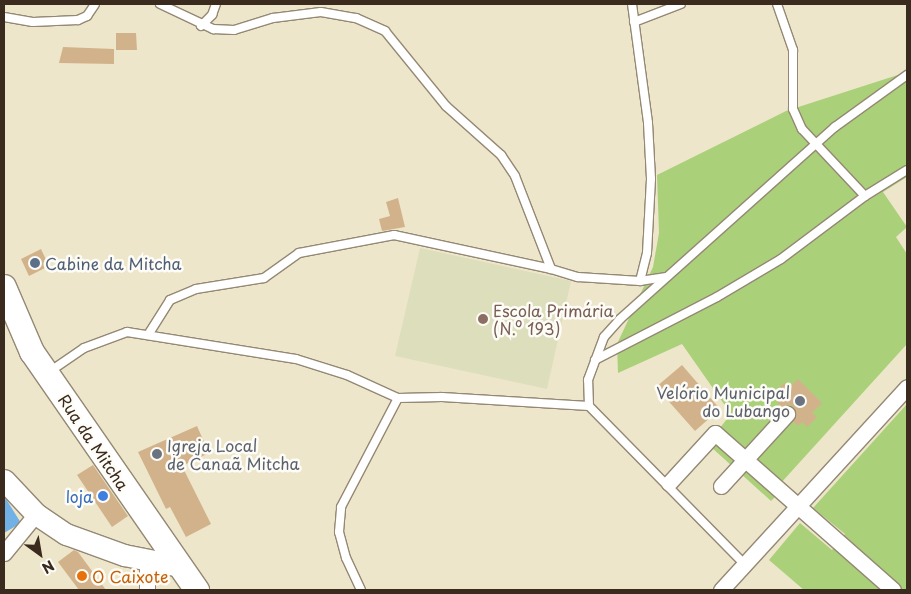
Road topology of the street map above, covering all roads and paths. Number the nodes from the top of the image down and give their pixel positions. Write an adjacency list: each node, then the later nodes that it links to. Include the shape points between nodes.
1 (95, 4): 7 (lane, via 87,16 78,20 33,22)
2 (160, 4): 9 (lane)
3 (216, 4): 9 (lane, via 212,15)
4 (632, 4): 8 (lane)
5 (680, 4): 8 (lane)
6 (777, 4): 11 (lane, via 793,50 793,109 802,129)
7 (4, 17)
8 (634, 22): 16 (lane, via 648,122 651,179 647,253)
9 (202, 26): 14 (lane, via 234,30 273,18 322,12 356,18 385,32 446,106 501,155 516,176)
10 (907, 75): 11 (lane)
11 (816, 144): 13 (lane); 15 (lane, via 732,222)
12 (907, 170): 13 (lane)
13 (865, 196): 19 (lane, via 773,263 717,297)
14 (551, 269): 16 (lane, via 578,277); 18 (lane, via 394,235 299,253 264,278 196,289 170,300)
15 (665, 277): 16 (lane); 19 (lane, via 604,337)
16 (640, 281)
17 (4, 287): 20 (main road, Rua da Mitcha, via 19,326)
18 (148, 334): 20 (lane, via 127,332 103,339); 22 (lane, via 296,359 347,375)
19 (595, 360): 23 (lane, via 588,380)
20 (48, 373): 34 (main road, Rua da Mitcha)
21 (907, 387): 29 (street)
22 (398, 398): 23 (lane, via 442,397); 37 (lane, via 341,507 339,532 346,558)
23 (589, 406): 33 (lane)
24 (787, 414): 25 (street)
25 (745, 460): 27 (street, via 716,433); 28 (street); 29 (street)
26 (4, 480): 30 (main road)
27 (668, 483)
28 (721, 486)
29 (797, 507): 33 (street); 39 (street)
30 (36, 514): 31 (street); 32 (main road, via 66,534 98,548)
31 (4, 553)
32 (146, 560): 34 (main road); 35 (street)
33 (744, 565): 38 (street)
34 (180, 566): 36 (main road, Rua da Mitcha)
35 (147, 590)
36 (197, 590)
37 (361, 590)
38 (721, 590)
39 (893, 590)

